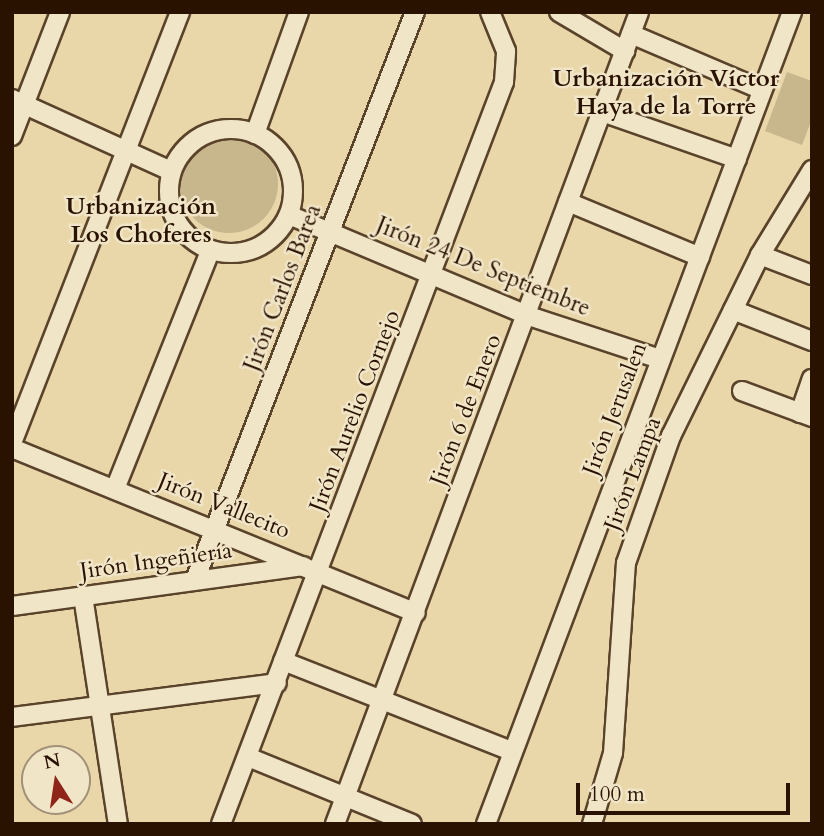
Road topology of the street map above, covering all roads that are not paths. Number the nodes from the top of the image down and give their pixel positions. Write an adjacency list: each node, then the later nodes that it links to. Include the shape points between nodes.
1 (60, 12): 11 (street)
2 (180, 12): 15 (street)
3 (299, 12): 13 (street)
4 (415, 12): 21 (street, Jirón Carlos Barea)
5 (490, 12): 25 (street, Jirón Aurelio Cornejo, via 506,51 504,82)
6 (559, 12): 9 (street)
7 (639, 12): 9 (street, Jirón 6 de Enero)
8 (792, 12): 10 (street, Jirón Jerusalen)
9 (628, 42): 10 (street); 12 (street, Jirón 6 de Enero)
10 (762, 90): 16 (street, Jirón Jerusalen)
11 (18, 101): 14 (street); 15 (street)
12 (602, 112): 16 (street); 19 (street, Jirón 6 de Enero)
13 (255, 134): 18 (street, via 235,129 196,139); 20 (street, via 289,167)
14 (12, 136)
15 (127, 148): 18 (street); 34 (street)
16 (737, 159): 24 (street, Jirón Jerusalen)
17 (812, 170): 23 (street, Jirón Lampa)
18 (171, 171): 22 (street, via 174,219)
19 (568, 202): 24 (street); 28 (street, Jirón 6 de Enero)
20 (289, 215): 21 (street, Jirón 24 De Septiembre); 22 (street, via 257,248)
21 (331, 232): 25 (street, Jirón 24 De Septiembre); 36 (street, Jirón Carlos Barea)
22 (210, 251): 35 (street)
23 (760, 255): 26 (street); 27 (street, Jirón Lampa)
24 (700, 257): 30 (street, Jirón Jerusalen)
25 (434, 275): 28 (street, Jirón 24 De Septiembre); 37 (street, Jirón Aurelio Cornejo)
26 (812, 275)
27 (733, 310): 29 (street); 55 (street, Jirón Lampa, via 671,436 626,562 613,752)
28 (529, 316): 30 (street, Jirón 24 De Septiembre); 41 (street, Jirón 6 de Enero)
29 (812, 341)
30 (660, 359): 47 (street, Jirón Jerusalen)
31 (812, 379): 33 (street)
32 (743, 391): 33 (street)
33 (806, 415)
34 (12, 445): 35 (street, Jirón Vallecito)
35 (115, 489): 36 (street, Jirón Vallecito)
36 (216, 531): 37 (street, Jirón Vallecito); 38 (street, Jirón Carlos Barea)
37 (312, 568): 38 (street, Jirón Ingeñiería); 41 (street, Jirón Vallecito); 42 (street, Jirón Aurelio Cornejo)
38 (195, 580): 39 (street, Jirón Ingeñiería)
39 (83, 596): 40 (street, Jirón Ingeñiería); 45 (street)
40 (12, 606)
41 (416, 613): 44 (street, Jirón 6 de Enero)
42 (283, 661): 43 (street, Jirón Aurelio Cornejo); 44 (street)
43 (277, 683): 45 (street); 48 (street, Jirón Aurelio Cornejo)
44 (379, 699): 47 (street); 49 (street, Jirón 6 de Enero)
45 (99, 705): 46 (street); 50 (street)
46 (12, 717)
47 (511, 751): 54 (street, Jirón Jerusalen)
48 (248, 757): 49 (street); 51 (street, Jirón Aurelio Cornejo)
49 (344, 794): 52 (street, Jirón 6 de Enero); 53 (street)
50 (118, 824)
51 (221, 824)
52 (335, 824)
53 (412, 824)
54 (486, 824)
55 (592, 824)

